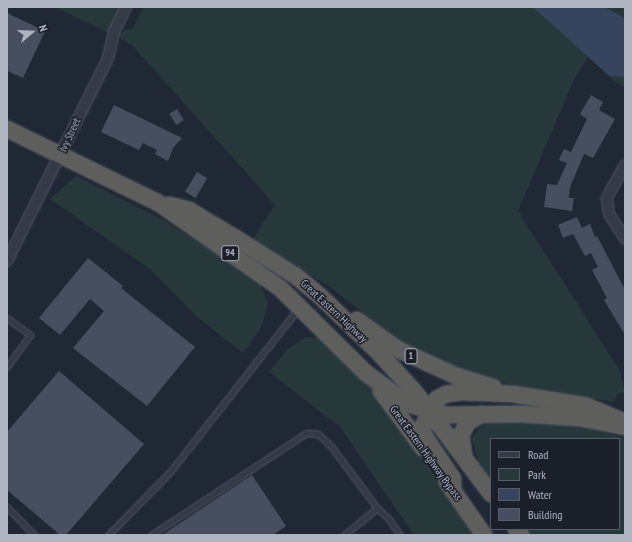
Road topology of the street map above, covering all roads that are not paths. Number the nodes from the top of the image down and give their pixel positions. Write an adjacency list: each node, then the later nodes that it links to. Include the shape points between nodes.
1 (126, 7): 3 (street, Ivy Street, via 114,32 109,54)
2 (7, 129): 3 (highway, Great Eastern Highway / 94)
3 (61, 155): 5 (highway, Great Eastern Highway / 94); 7 (street, Ivy Street)
4 (625, 164): 6 (street, via 607,198 609,214)
5 (157, 202): 8 (highway, Great Eastern Highway / 94, via 189,210 296,276); 9 (highway, Great Eastern Highway / 94, via 280,288)
6 (625, 239)
7 (7, 261)
8 (320, 296): 13 (highway, 1, via 397,349 456,376); 14 (highway, Great Eastern Highway / 94, via 381,356)
9 (301, 306): 12 (highway, Great Eastern Highway / 94); 24 (lane, via 170,472)
10 (7, 318): 11 (lane, via 30,335)
11 (7, 367)
12 (366, 373): 14 (highway, Great Eastern Highway, via 408,404); 19 (highway, Great Eastern Highway Bypass / 94)
13 (514, 394): 14 (highway, via 446,394 437,399); 16 (highway, 1, via 587,406)
14 (429, 411): 15 (highway, Great Eastern Highway); 18 (highway, 94); 19 (highway, via 423,424 423,432 453,480)
15 (482, 414): 17 (highway, Great Eastern Highway, via 580,418); 18 (highway, via 468,422 461,435)
16 (625, 422)
17 (625, 427)
18 (464, 457): 20 (highway, 94)
19 (453, 491): 28 (highway, Great Eastern Highway Bypass / 94)
20 (490, 493)
21 (7, 507): 23 (lane)
22 (377, 508): 25 (lane, via 331,446 318,434 306,433); 26 (lane); 27 (lane)
23 (34, 535)
24 (108, 535)
25 (151, 535)
26 (344, 535)
27 (400, 535)
28 (484, 535)

